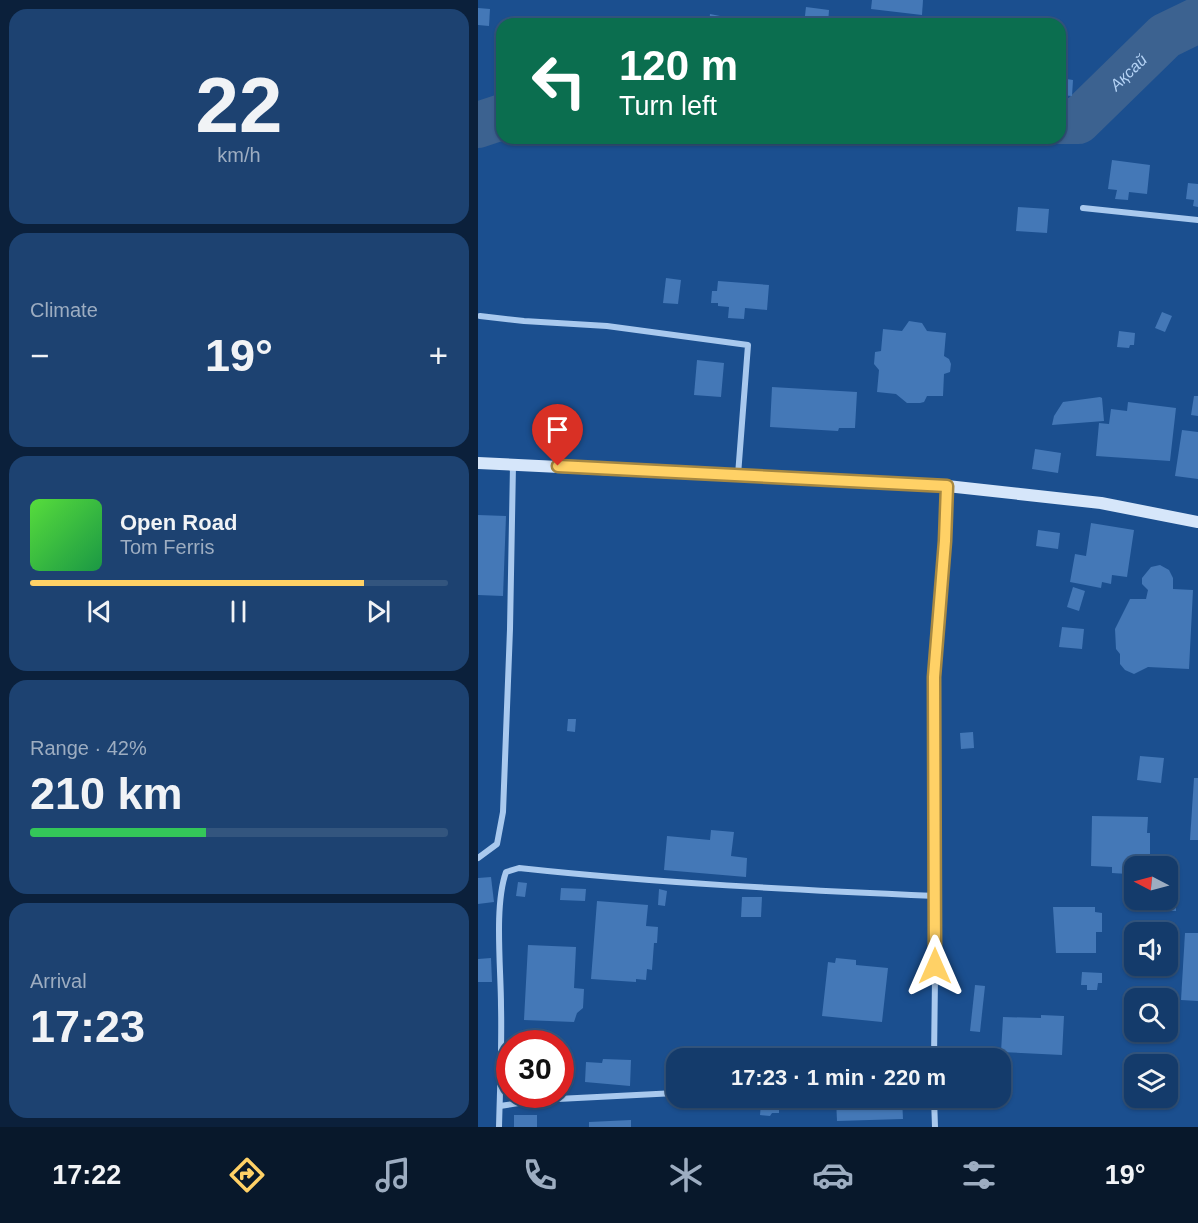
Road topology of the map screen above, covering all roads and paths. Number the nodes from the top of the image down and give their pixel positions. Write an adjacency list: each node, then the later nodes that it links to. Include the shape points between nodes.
1 (1083, 208): 2 (street)
2 (1198, 220)
3 (480, 316): 6 (street, via 607,326 748,345)
4 (478, 463): 5 (street)
5 (513, 464): 6 (street); 9 (street, via 503,812 498,844)
6 (738, 475): 7 (street)
7 (947, 486): 8 (street, via 1101,503); 10 (street, via 934,677)
8 (1198, 522)
9 (478, 858)
10 (936, 896): 11 (street, via 733,887 519,868 506,872 501,885 500,913); 12 (street)
11 (502, 1030)
12 (934, 1048)
13 (666, 1094): 14 (street)
14 (574, 1098)
15 (500, 1108): 17 (street)
16 (934, 1108): 18 (street)
17 (499, 1127)
18 (935, 1127)

